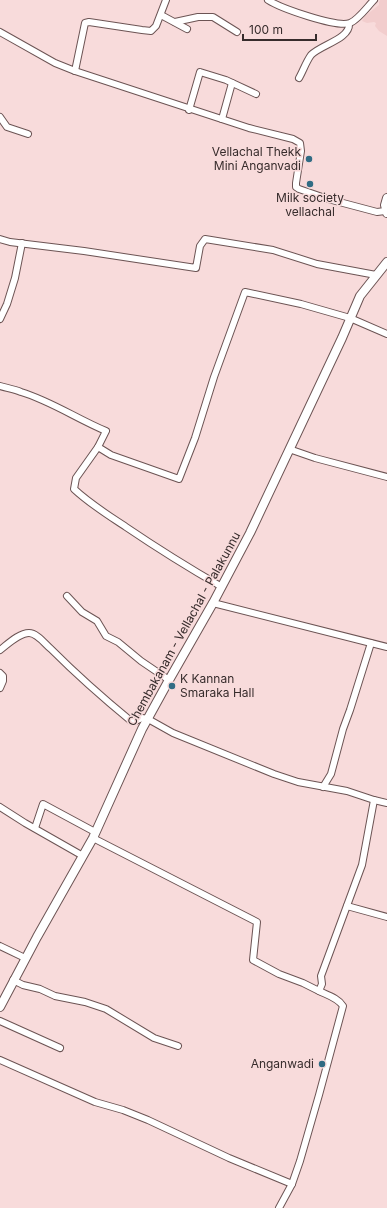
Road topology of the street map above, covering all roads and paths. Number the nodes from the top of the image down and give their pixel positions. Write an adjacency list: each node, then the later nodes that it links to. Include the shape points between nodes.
1 (166, 0): 4 (street)
2 (268, 0): 6 (street, via 330,22)
3 (374, 0): 6 (street)
4 (161, 15): 5 (street); 10 (street, via 156,26 150,31 85,23)
5 (175, 22): 7 (street); 9 (street, via 213,17)
6 (349, 24): 11 (street, via 343,35 311,55)
7 (187, 29)
8 (0, 32): 10 (street, via 55,64)
9 (237, 32)
10 (75, 71): 14 (street)
11 (299, 78)
12 (232, 83): 13 (street); 14 (street, via 200,72); 16 (street)
13 (256, 94)
14 (189, 110): 16 (street)
15 (0, 117): 17 (street, via 7,127)
16 (222, 119): 19 (street, via 300,143 296,183 299,189 377,212)
17 (28, 134)
18 (387, 198): 19 (main road)
19 (386, 212)
20 (0, 240): 21 (street)
21 (22, 243): 23 (street, via 196,268 200,246 205,239 273,250 317,264); 25 (street, via 15,278)
22 (387, 262): 23 (main road, Chembakanam - Vellachal - Palakunnu)
23 (376, 275): 24 (main road, Chembakanam - Vellachal - Palakunnu, via 360,296)
24 (350, 318): 26 (street); 28 (street, via 245,292 195,438 178,479 111,455); 29 (main road, Chembakanam - Vellachal - Palakunnu)
25 (0, 319)
26 (387, 334)
27 (0, 386): 28 (street, via 45,401 106,431)
28 (98, 447): 31 (street, via 76,478 74,489 140,537)
29 (289, 449): 30 (street); 31 (main road, Chembakanam - Vellachal - Palakunnu)
30 (387, 477)
31 (222, 587): 33 (main road, Chembakanam - Vellachal - Palakunnu)
32 (67, 596): 38 (street, via 82,612 97,621 106,636)
33 (214, 603): 34 (street); 38 (main road, Chembakanam - Vellachal - Palakunnu)
34 (371, 643): 35 (street); 41 (street, via 331,774)
35 (387, 647)
36 (0, 650): 40 (street, via 22,635 33,634 131,721)
37 (0, 673): 39 (street, via 3,681)
38 (169, 680): 40 (main road, Chembakanam - Vellachal - Palakunnu)
39 (0, 688)
40 (148, 719): 41 (street, via 174,733 274,774); 46 (main road, Chembakanam - Vellachal - Palakunnu)
41 (323, 787): 42 (street, via 347,791)
42 (374, 800): 43 (street); 48 (street, via 362,865)
43 (387, 803)
44 (0, 807): 45 (street)
45 (35, 828): 46 (street, via 44,804); 47 (street)
46 (94, 835): 47 (main road, Chembakanam - Vellachal - Palakunnu); 53 (street, via 257,922 253,960)
47 (83, 856): 51 (main road, Chembakanam - Vellachal - Palakunnu)
48 (347, 906): 49 (street); 53 (street, via 321,976 322,984)
49 (387, 917)
50 (0, 946): 51 (street)
51 (25, 958): 52 (main road, Chembakanam - Vellachal - Palakunnu)
52 (13, 980): 54 (main road, Chembakanam - Vellachal - Palakunnu); 56 (street, via 55,996 106,1009 154,1038)
53 (319, 991): 59 (street, via 337,999 343,1006)
54 (0, 1007)
55 (0, 1021): 57 (street)
56 (178, 1046)
57 (60, 1048)
58 (0, 1060): 59 (street, via 94,1102 148,1120)
59 (292, 1184): 60 (street)
60 (279, 1208)

